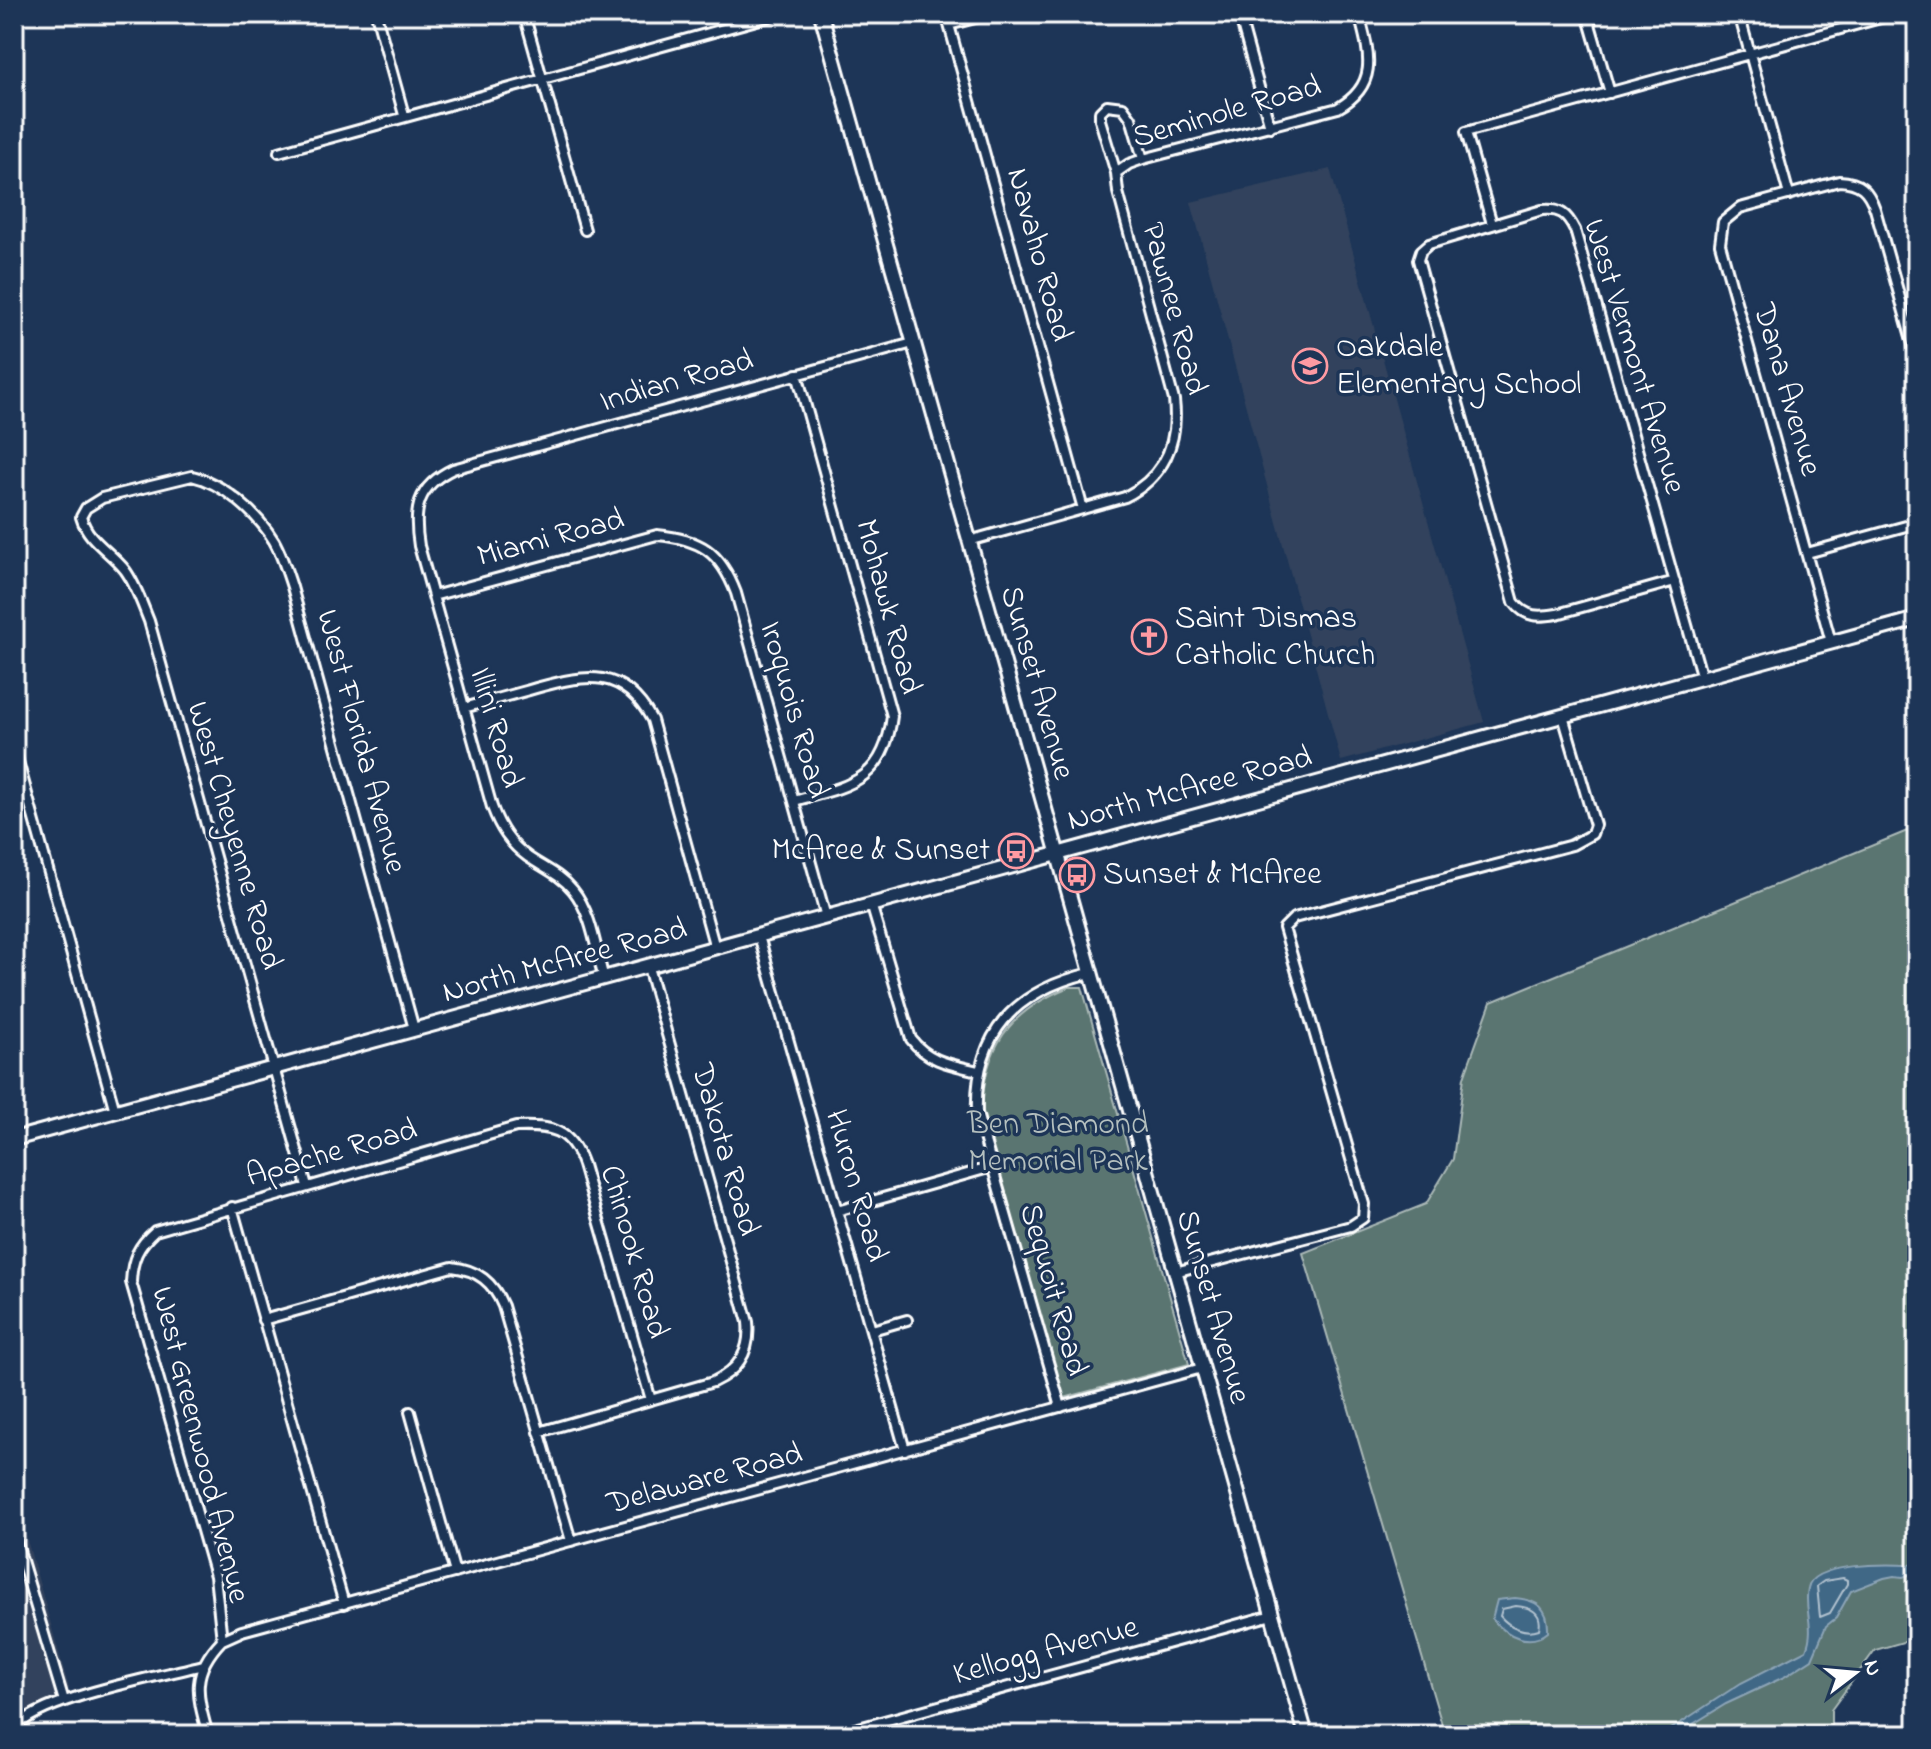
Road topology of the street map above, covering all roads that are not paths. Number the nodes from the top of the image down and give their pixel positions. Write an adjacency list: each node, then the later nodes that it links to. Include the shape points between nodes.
1 (376, 14): 16 (street)
2 (524, 14): 14 (street)
3 (778, 14): 14 (street)
4 (821, 14): 24 (street, Sunset Avenue)
5 (946, 14): 12 (street, Navaho Road)
6 (990, 14): 12 (street)
7 (1239, 14): 17 (street)
8 (1359, 14): 17 (street, Seminole Road, via 1370,58 1363,87 1353,100)
9 (1587, 14): 15 (street)
10 (1739, 14): 13 (street)
11 (1893, 14): 13 (street)
12 (949, 25): 29 (street, Navaho Road)
13 (1750, 56): 15 (street); 21 (street)
14 (542, 79): 16 (street); 23 (street)
15 (1610, 93): 22 (street, via 1466,132)
16 (404, 115): 18 (street)
17 (1270, 127): 19 (street, Seminole Road)
18 (279, 152)
19 (1143, 159): 20 (street, Seminole Road); 20 (street, Pawnee Road, via 1131,118 1123,107 1107,105 1100,120)
20 (1116, 173): 29 (street, Pawnee Road, via 1177,421 1168,457 1157,474 1125,497)
21 (1789, 195): 25 (street, via 1839,181 1852,182 1870,195); 33 (street, Dana Avenue, via 1740,208 1719,232)
22 (1492, 224): 34 (street, West Vermont Avenue, via 1555,209 1570,219); 34 (street, West Vermont Avenue, via 1429,244 1418,260 1514,602 1540,617)
23 (585, 230)
24 (913, 343): 26 (street, Indian Road); 32 (street, Sunset Avenue)
25 (1917, 358)
26 (797, 374): 27 (street, Indian Road); 42 (street, Mohawk Road, via 892,716 885,747 867,773 854,784)
27 (453, 469): 35 (street, Illini Road, via 431,484 416,514)
28 (222, 489): 51 (street, West Florida Avenue, via 260,522 285,567); 52 (street, West Cheyenne Road, via 207,479 178,477 102,498 81,517 94,541 125,571 149,621)
29 (1083, 509): 32 (street)
30 (1917, 523): 33 (street)
31 (683, 537): 35 (street, Miami Road, via 657,535); 42 (street, Iroquois Road, via 705,548 728,572)
32 (969, 541): 43 (street, Sunset Avenue)
33 (1807, 553): 37 (street, Dana Avenue)
34 (1675, 581): 38 (street, West Vermont Avenue)
35 (433, 596): 39 (street, Illini Road)
36 (1917, 619): 37 (street, North McAree Road)
37 (1831, 642): 38 (street, North McAree Road)
38 (1702, 678): 40 (street, North McAree Road)
39 (464, 708): 47 (street, via 586,676 627,687 642,701 652,720); 50 (street, Illini Road, via 499,825 513,845 576,893)
40 (1563, 716): 43 (street, North McAree Road); 62 (street, via 1595,825 1585,840 1294,918 1284,928 1365,1212 1360,1221)
41 (14, 747): 54 (street)
42 (794, 801): 45 (street, Iroquois Road)
43 (1057, 853): 44 (street, North McAree Road); 49 (street, Sunset Avenue)
44 (871, 904): 45 (street, North McAree Road); 53 (street, via 911,1039 932,1058)
45 (826, 917): 46 (street, North McAree Road)
46 (759, 936): 47 (street, North McAree Road); 60 (street, Huron Road)
47 (715, 948): 48 (street, North McAree Road)
48 (648, 967): 50 (street, North McAree Road); 67 (street, Dakota Road, via 748,1322 748,1347 735,1369 725,1377)
49 (1090, 973): 53 (street, via 1060,980 1022,1000 995,1036); 62 (street, Sunset Avenue)
50 (604, 979): 51 (street, North McAree Road)
51 (414, 1029): 52 (street, North McAree Road)
52 (273, 1068): 54 (street, North McAree Road); 58 (street, West Cheyenne Road)
53 (979, 1071): 57 (street, Sequoit Road, via 977,1113)
54 (115, 1111): 56 (street, North McAree Road)
55 (553, 1128): 58 (street, Apache Road, via 516,1127); 67 (street, Chinook Road, via 578,1151)
56 (14, 1139)
57 (992, 1167): 60 (street); 68 (street, Sequoit Road)
58 (307, 1186): 59 (street, Apache Road)
59 (232, 1207): 61 (street, Apache Road, via 155,1231); 63 (street)
60 (837, 1211): 65 (street, Huron Road)
61 (136, 1254): 77 (street, West Greenwood Avenue, via 131,1282 215,1576)
62 (1175, 1272): 66 (street, Sunset Avenue)
63 (263, 1320): 70 (street, via 452,1267 470,1269 496,1290 503,1306); 75 (street)
64 (907, 1320): 65 (street)
65 (872, 1330): 71 (street, Huron Road)
66 (1202, 1368): 68 (street, Delaware Road); 76 (street, Sunset Avenue)
67 (651, 1400): 70 (street)
68 (1061, 1407): 71 (street, Delaware Road)
69 (410, 1412): 74 (street)
70 (539, 1432): 73 (street)
71 (905, 1450): 73 (street, Delaware Road)
72 (14, 1534): 79 (street)
73 (571, 1541): 74 (street, Delaware Road)
74 (455, 1573): 75 (street, Delaware Road)
75 (344, 1604): 77 (street, Delaware Road)
76 (1272, 1615): 82 (street, Kellogg Avenue); 83 (street, Sunset Avenue)
77 (222, 1640): 78 (street, West Greenwood Avenue)
78 (203, 1665): 79 (street); 81 (street, via 198,1699)
79 (64, 1701): 80 (street, via 39,1710)
80 (14, 1729)
81 (208, 1735)
82 (833, 1735)
83 (1306, 1735)

